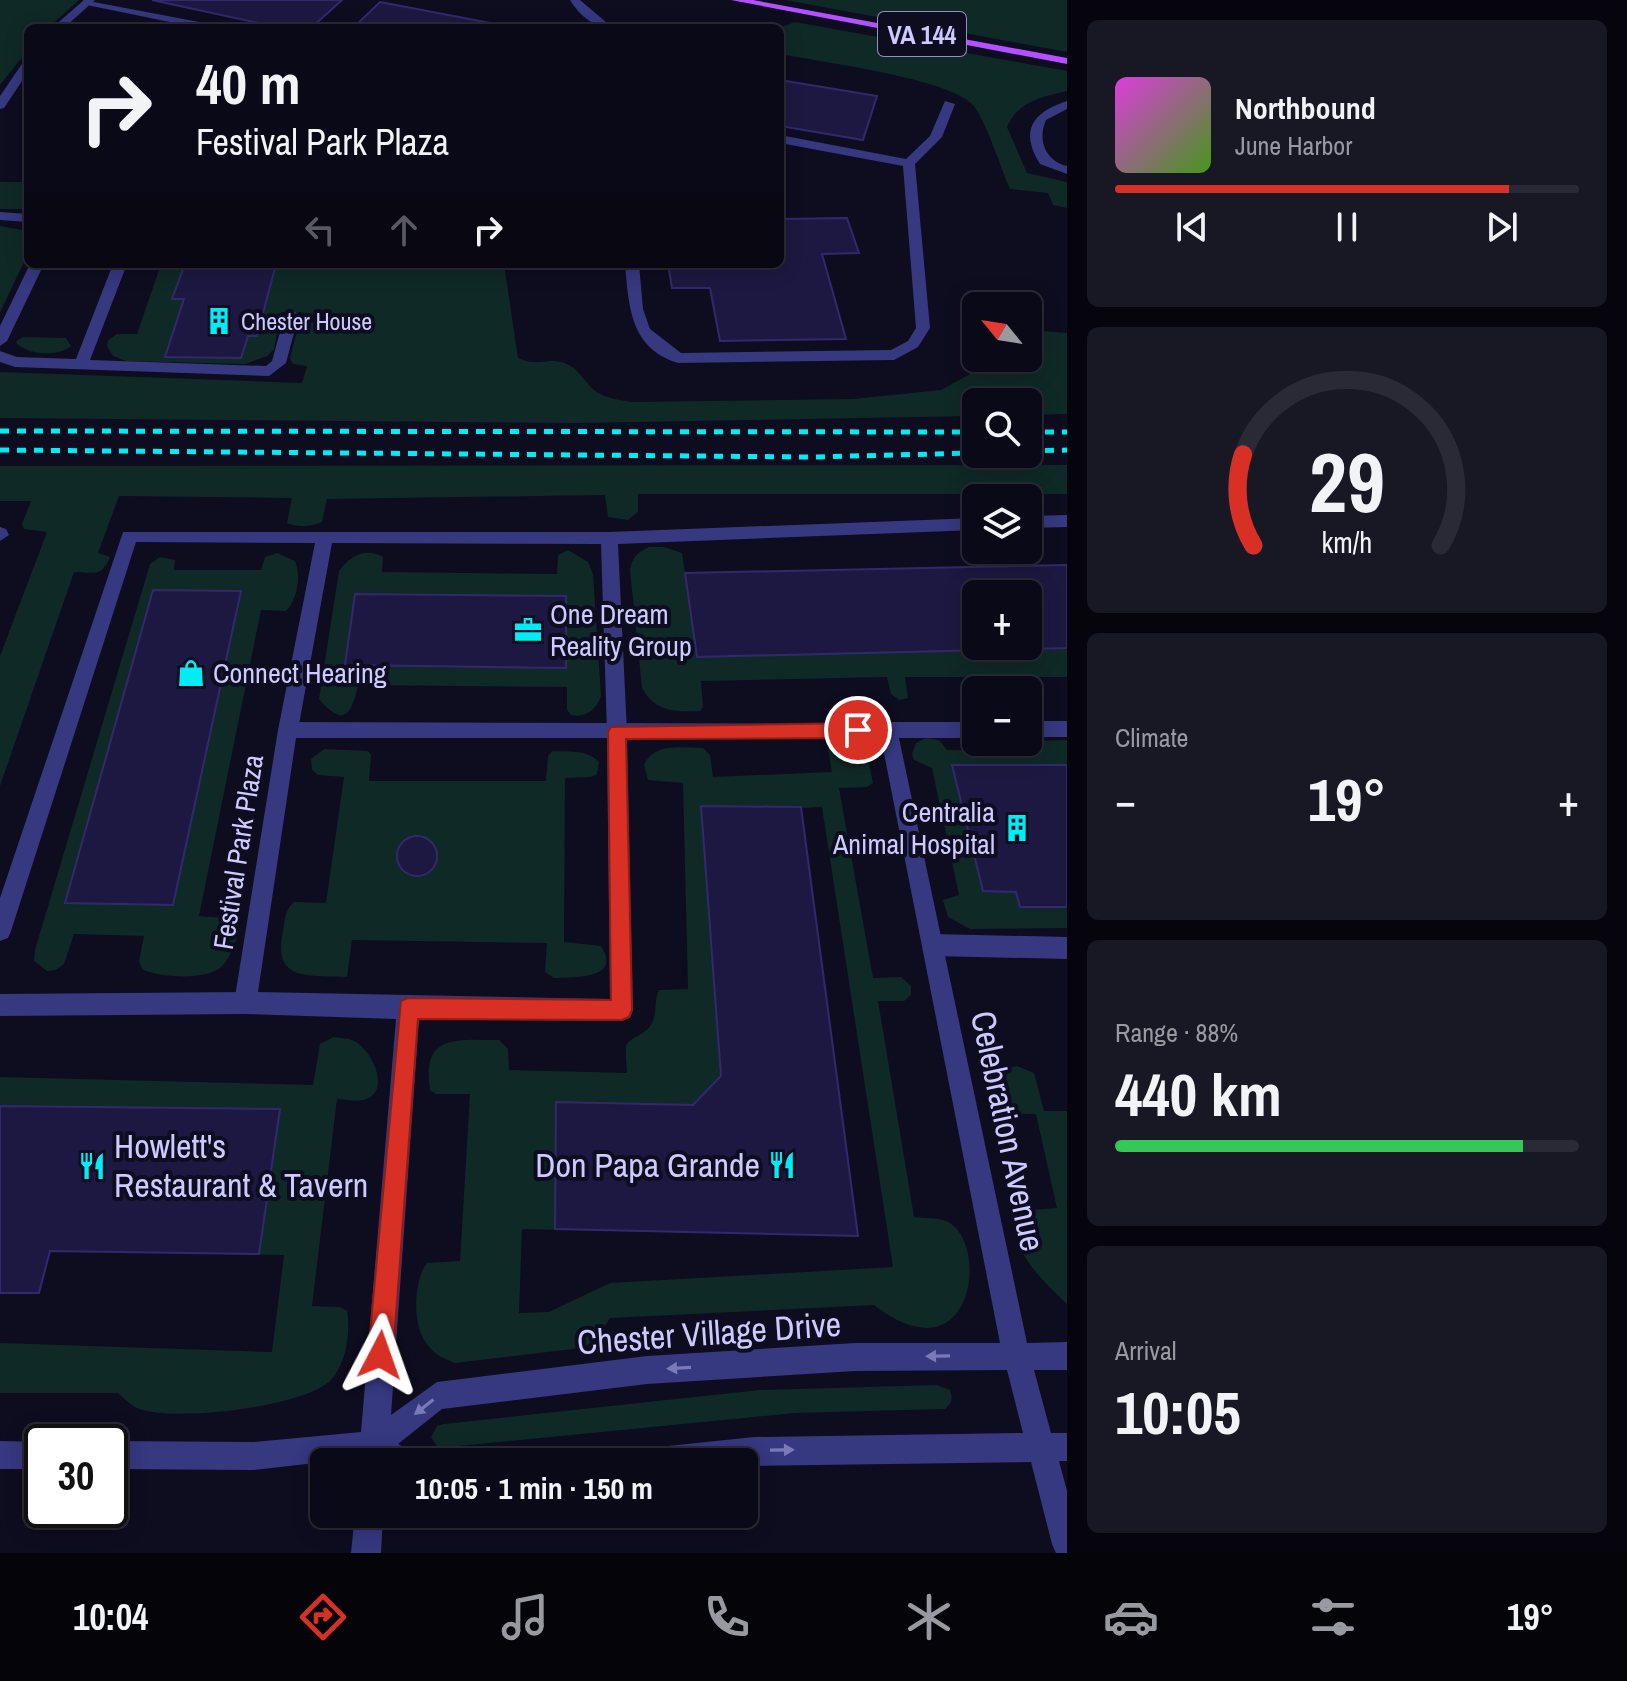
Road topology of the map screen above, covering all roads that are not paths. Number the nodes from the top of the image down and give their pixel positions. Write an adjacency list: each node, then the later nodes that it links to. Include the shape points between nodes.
1 (594, 0): 4 (street)
2 (736, 0): 8 (main road, VA 144)
3 (89, 1): 5 (street); 6 (street)
4 (579, 5): 7 (street)
5 (62, 24)
6 (196, 24)
7 (603, 24)
8 (1067, 61)
9 (24, 69): 11 (street)
10 (949, 104): 14 (street, via 936,137)
11 (0, 105)
12 (1067, 105): 15 (street, via 1049,112 1035,129 1042,158)
13 (784, 140): 14 (street)
14 (909, 163): 20 (street, via 923,328 913,344 894,355 678,358 653,346 640,330)
15 (1067, 170)
16 (0, 216): 17 (street)
17 (24, 218)
18 (35, 268): 22 (street)
19 (118, 268): 24 (street)
20 (632, 268)
21 (292, 314): 24 (street, via 279,363 269,371)
22 (0, 341)
23 (0, 356): 24 (street, via 15,362)
24 (81, 365)
25 (1067, 521): 26 (street)
26 (1042, 522)
27 (962, 525): 29 (street)
28 (325, 537): 29 (street); 32 (street); 36 (street, via 129,536)
29 (609, 538): 35 (street)
30 (1042, 729): 31 (street)
31 (1067, 729)
32 (288, 730): 35 (street, Festival Park Plaza); 39 (street, Festival Park Plaza)
33 (889, 730): 34 (street, Festival Park Plaza); 35 (street, Festival Park Plaza); 37 (street, Celebration Avenue)
34 (962, 730)
35 (617, 732): 41 (street, via 622,1010)
36 (0, 931)
37 (933, 945): 38 (street); 42 (street, Celebration Avenue)
38 (1067, 948)
39 (245, 1003): 40 (street); 41 (street)
40 (0, 1005)
41 (408, 1008): 45 (street)
42 (1016, 1354): 43 (street, Chester Village Drive); 44 (street, Celebration Avenue); 46 (street, Chester Village Drive, one-way to 46, via 647,1370 437,1396)
43 (1067, 1356)
44 (1054, 1447): 47 (street, one-way to 44); 53 (street, Celebration Avenue)
45 (373, 1448)
46 (380, 1448)
47 (758, 1451)
48 (0, 1455): 49 (street)
49 (24, 1455)
50 (128, 1455): 51 (street)
51 (310, 1455)
52 (368, 1528): 54 (street)
53 (1067, 1544)
54 (366, 1553)

